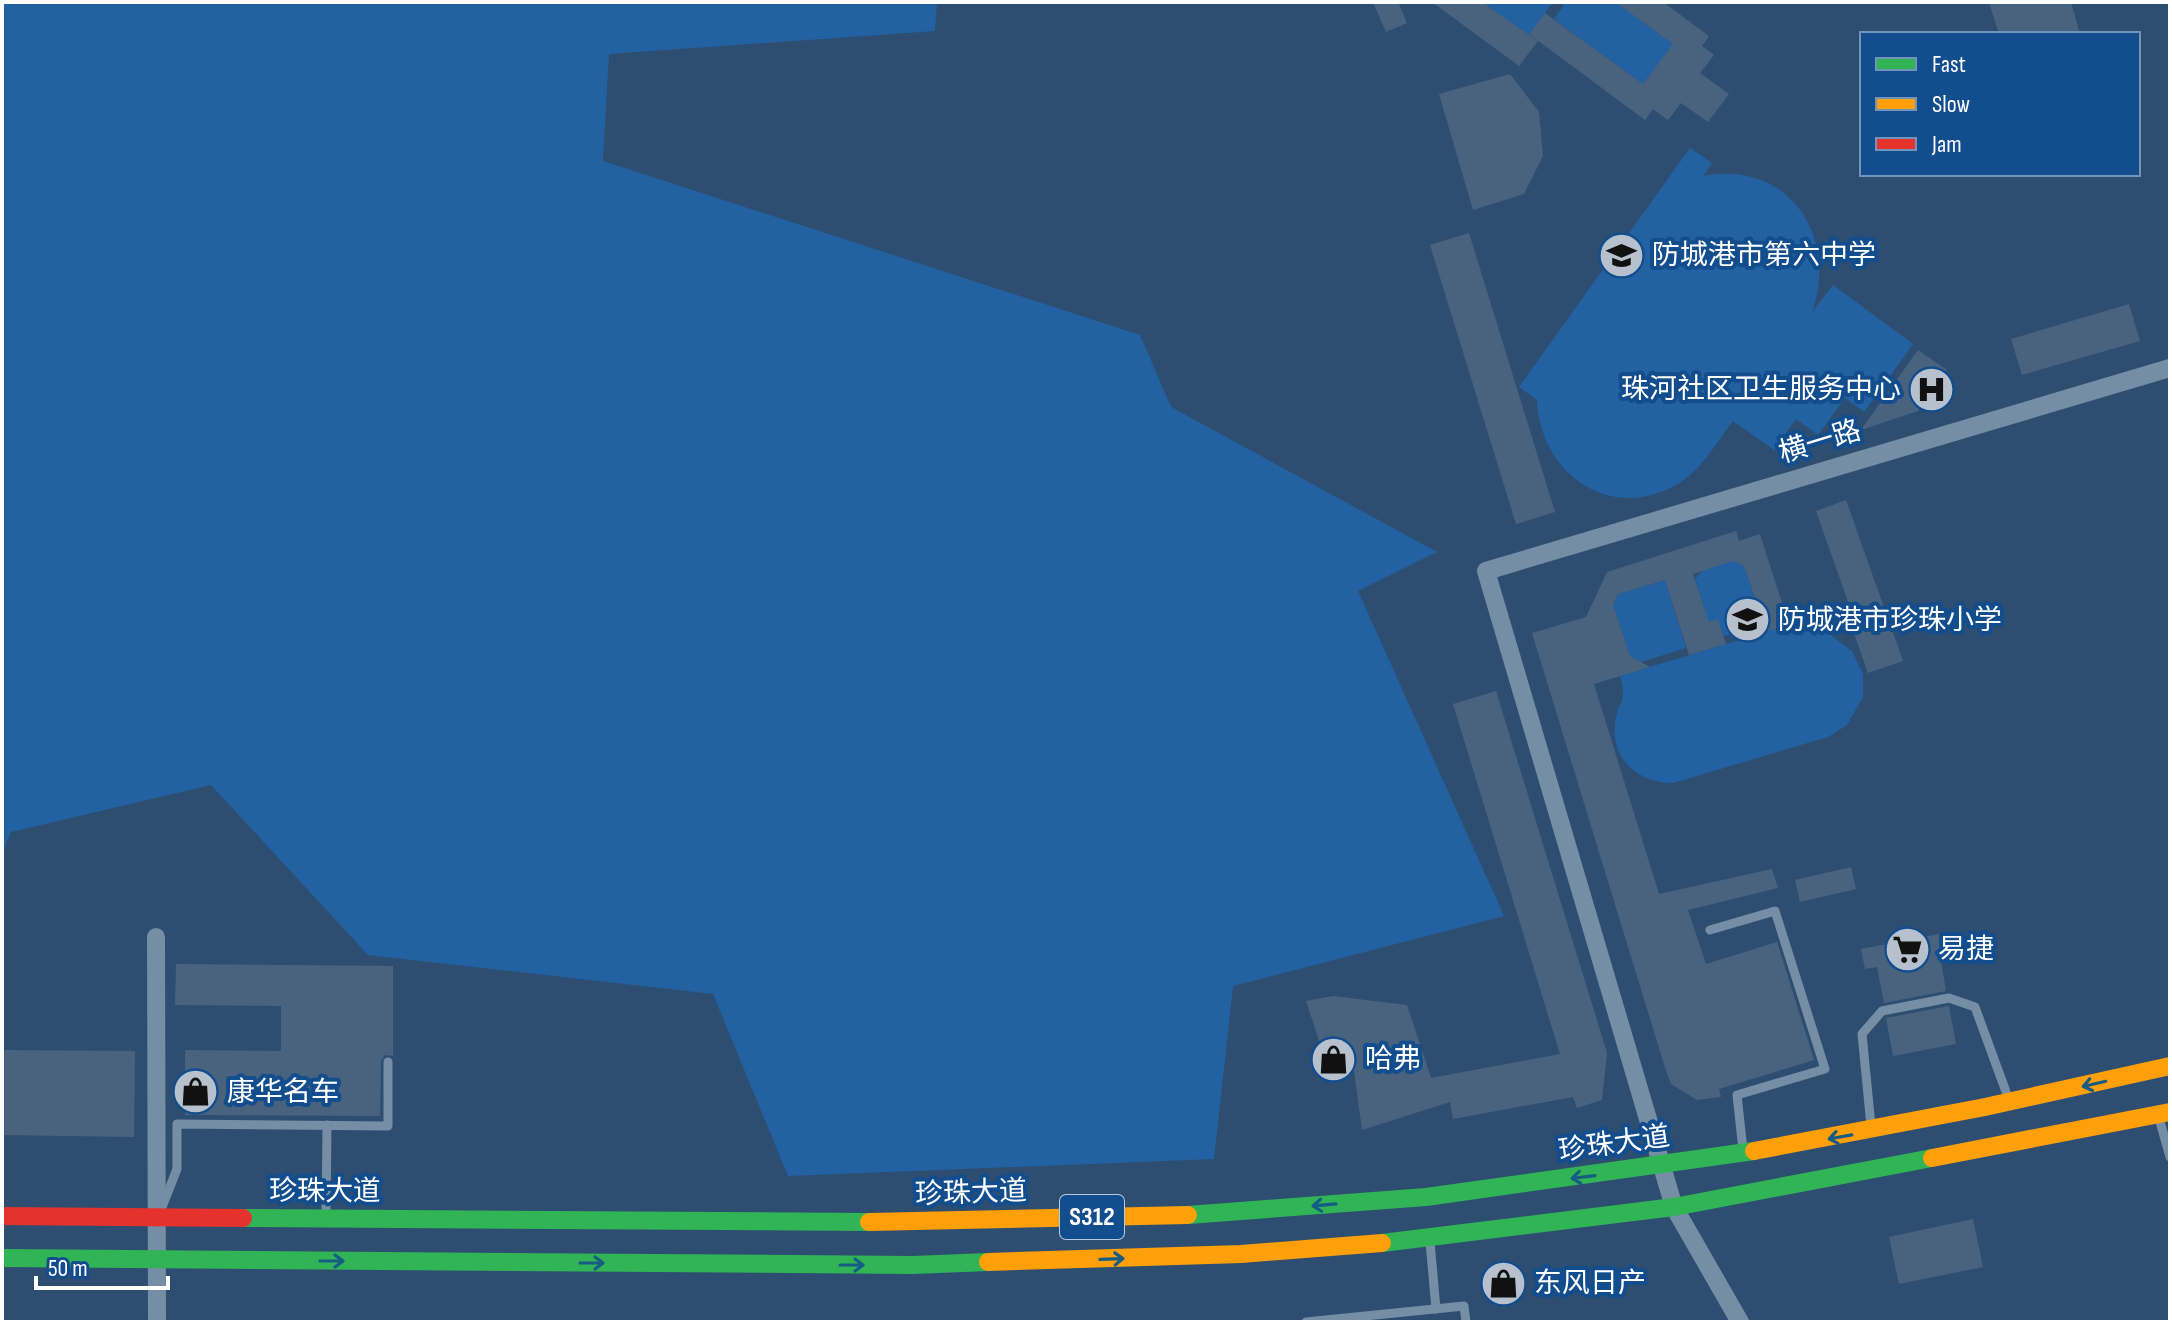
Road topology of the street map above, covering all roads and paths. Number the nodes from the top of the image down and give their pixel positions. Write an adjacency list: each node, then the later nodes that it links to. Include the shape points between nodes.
1 (2170, 368): 12 (street, 横一路, via 1486,571)
2 (1710, 930): 10 (lane, via 1775,911 1825,1069 1737,1095)
3 (156, 937): 15 (street)
4 (388, 1062): 8 (lane, via 388,1126)
5 (2170, 1066): 6 (main road, 珍珠大道 / S312, one-way to 6)
6 (2011, 1103): 9 (main road, 珍珠大道 / S312); 9 (lane, via 1975,1007 1949,998 1882,1011 1862,1034)
7 (2164, 1113): 11 (lane); 13 (main road, S312)
8 (327, 1125): 15 (lane, via 177,1124 177,1169); 16 (lane)
9 (1871, 1131): 10 (main road, 珍珠大道 / S312, one-way to 10)
10 (1743, 1153): 12 (main road, 珍珠大道 / S312)
11 (2170, 1157)
12 (1664, 1166): 13 (street); 16 (main road, 珍珠大道 / S312, one-way to 16, via 1425,1197 1238,1212 912,1223)
13 (1674, 1207): 17 (main road, S312); 24 (street)
14 (2, 1216): 15 (main road, 珍珠大道 / S312)
15 (158, 1217): 16 (main road, 珍珠大道 / S312); 19 (street)
16 (326, 1219)
17 (1429, 1239): 19 (main road, S312, one-way to 17, via 913,1265 1241,1254); 20 (lane)
18 (2, 1258): 19 (main road, S312)
19 (157, 1259): 21 (street)
20 (1436, 1309): 22 (lane); 23 (lane, via 1464,1306)
21 (157, 1322)
22 (1306, 1322)
23 (1466, 1322)
24 (1740, 1322)

